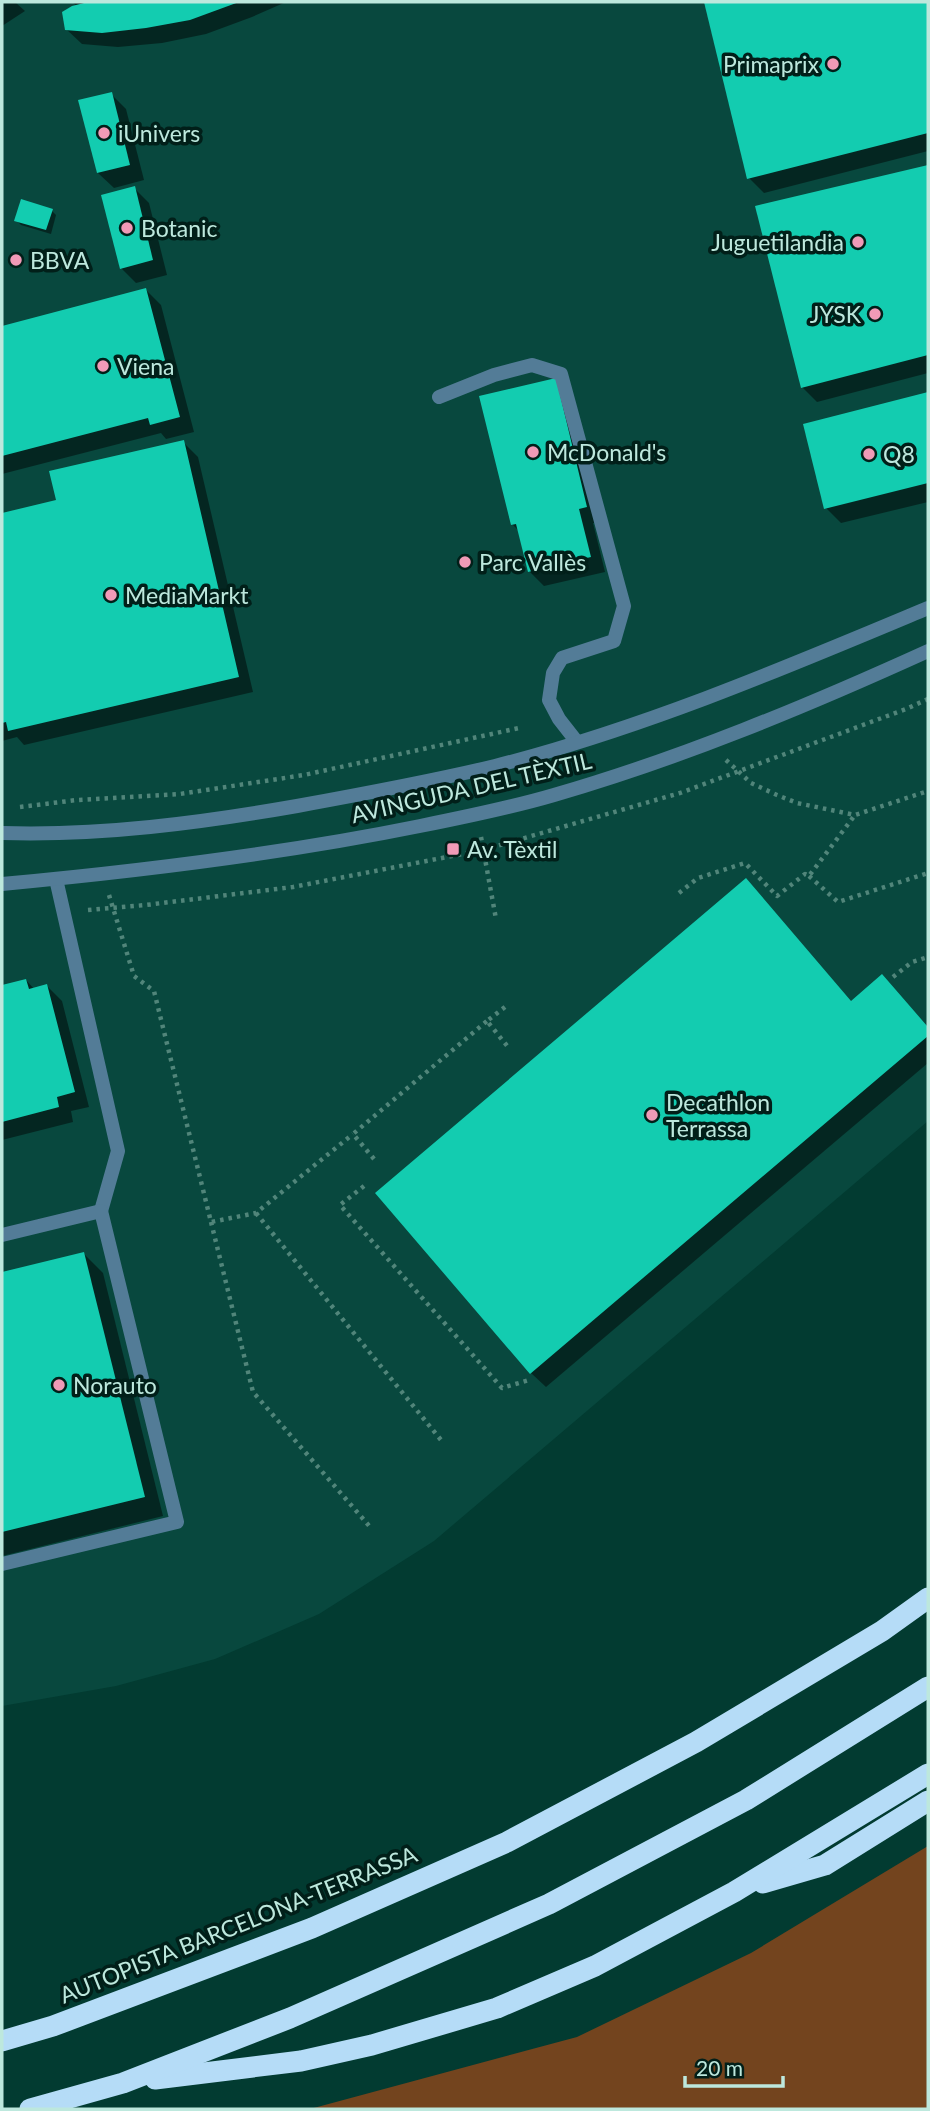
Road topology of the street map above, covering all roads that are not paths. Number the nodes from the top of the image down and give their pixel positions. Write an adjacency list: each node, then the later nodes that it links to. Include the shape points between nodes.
1 (439, 397): 4 (street, via 532,365 561,374 624,606 614,641 562,658 552,673 549,700)
2 (928, 608): 4 (street, AVINGUDA DEL TÈXTIL, via 678,707)
3 (928, 651): 6 (street, AVINGUDA DEL TÈXTIL, via 830,696 667,759 553,796 354,839)
4 (576, 742): 5 (street, AVINGUDA DEL TÈXTIL, via 414,785 240,816 130,830)
5 (2, 833)
6 (56, 879): 7 (street, AVINGUDA DEL TÈXTIL); 8 (street, via 118,1151)
7 (2, 884)
8 (101, 1211): 9 (street); 10 (street, via 177,1522)
9 (2, 1235)
10 (2, 1564)
11 (928, 1598): 16 (highway, AUTOPISTA BARCELONA-TERRASSA, via 882,1631 696,1742 507,1842 312,1928)
12 (928, 1688): 17 (highway, via 746,1800 549,1904 290,2018)
13 (928, 1774): 15 (highway)
14 (928, 1801): 15 (highway, via 825,1865)
15 (734, 1892): 17 (highway, via 595,1966 497,2008 301,2061)
16 (2, 2041)
17 (123, 2082): 18 (highway)
18 (30, 2109)

